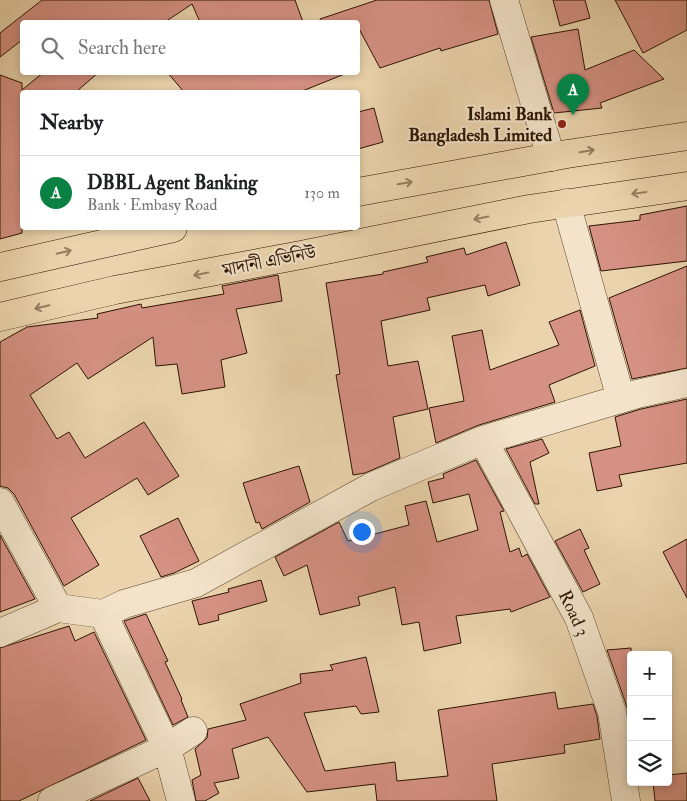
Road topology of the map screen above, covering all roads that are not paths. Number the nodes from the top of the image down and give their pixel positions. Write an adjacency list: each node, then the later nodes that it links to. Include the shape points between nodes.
1 (504, 0): 3 (street)
2 (687, 136): 3 (main road, one-way to 2)
3 (550, 157): 5 (main road, one-way to 3)
4 (687, 186): 6 (main road, মাদানী এভিনিউ, one-way to 6)
5 (360, 192)
6 (566, 203): 9 (main road, মাদানী এভিনিউ, one-way to 9, via 115,290); 11 (street)
7 (164, 230): 8 (main road, one-way to 7)
8 (0, 267)
9 (0, 317)
10 (687, 382): 11 (street)
11 (621, 399): 12 (street)
12 (483, 440): 15 (street, via 371,487 196,583 124,604); 21 (street, Road 3, via 579,618 612,712)
13 (0, 502): 14 (street)
14 (58, 608): 15 (street); 16 (street)
15 (103, 614): 18 (street)
16 (0, 633)
17 (192, 731): 18 (street)
18 (167, 748): 19 (street); 20 (street)
19 (52, 801)
20 (181, 801)
21 (626, 801)

